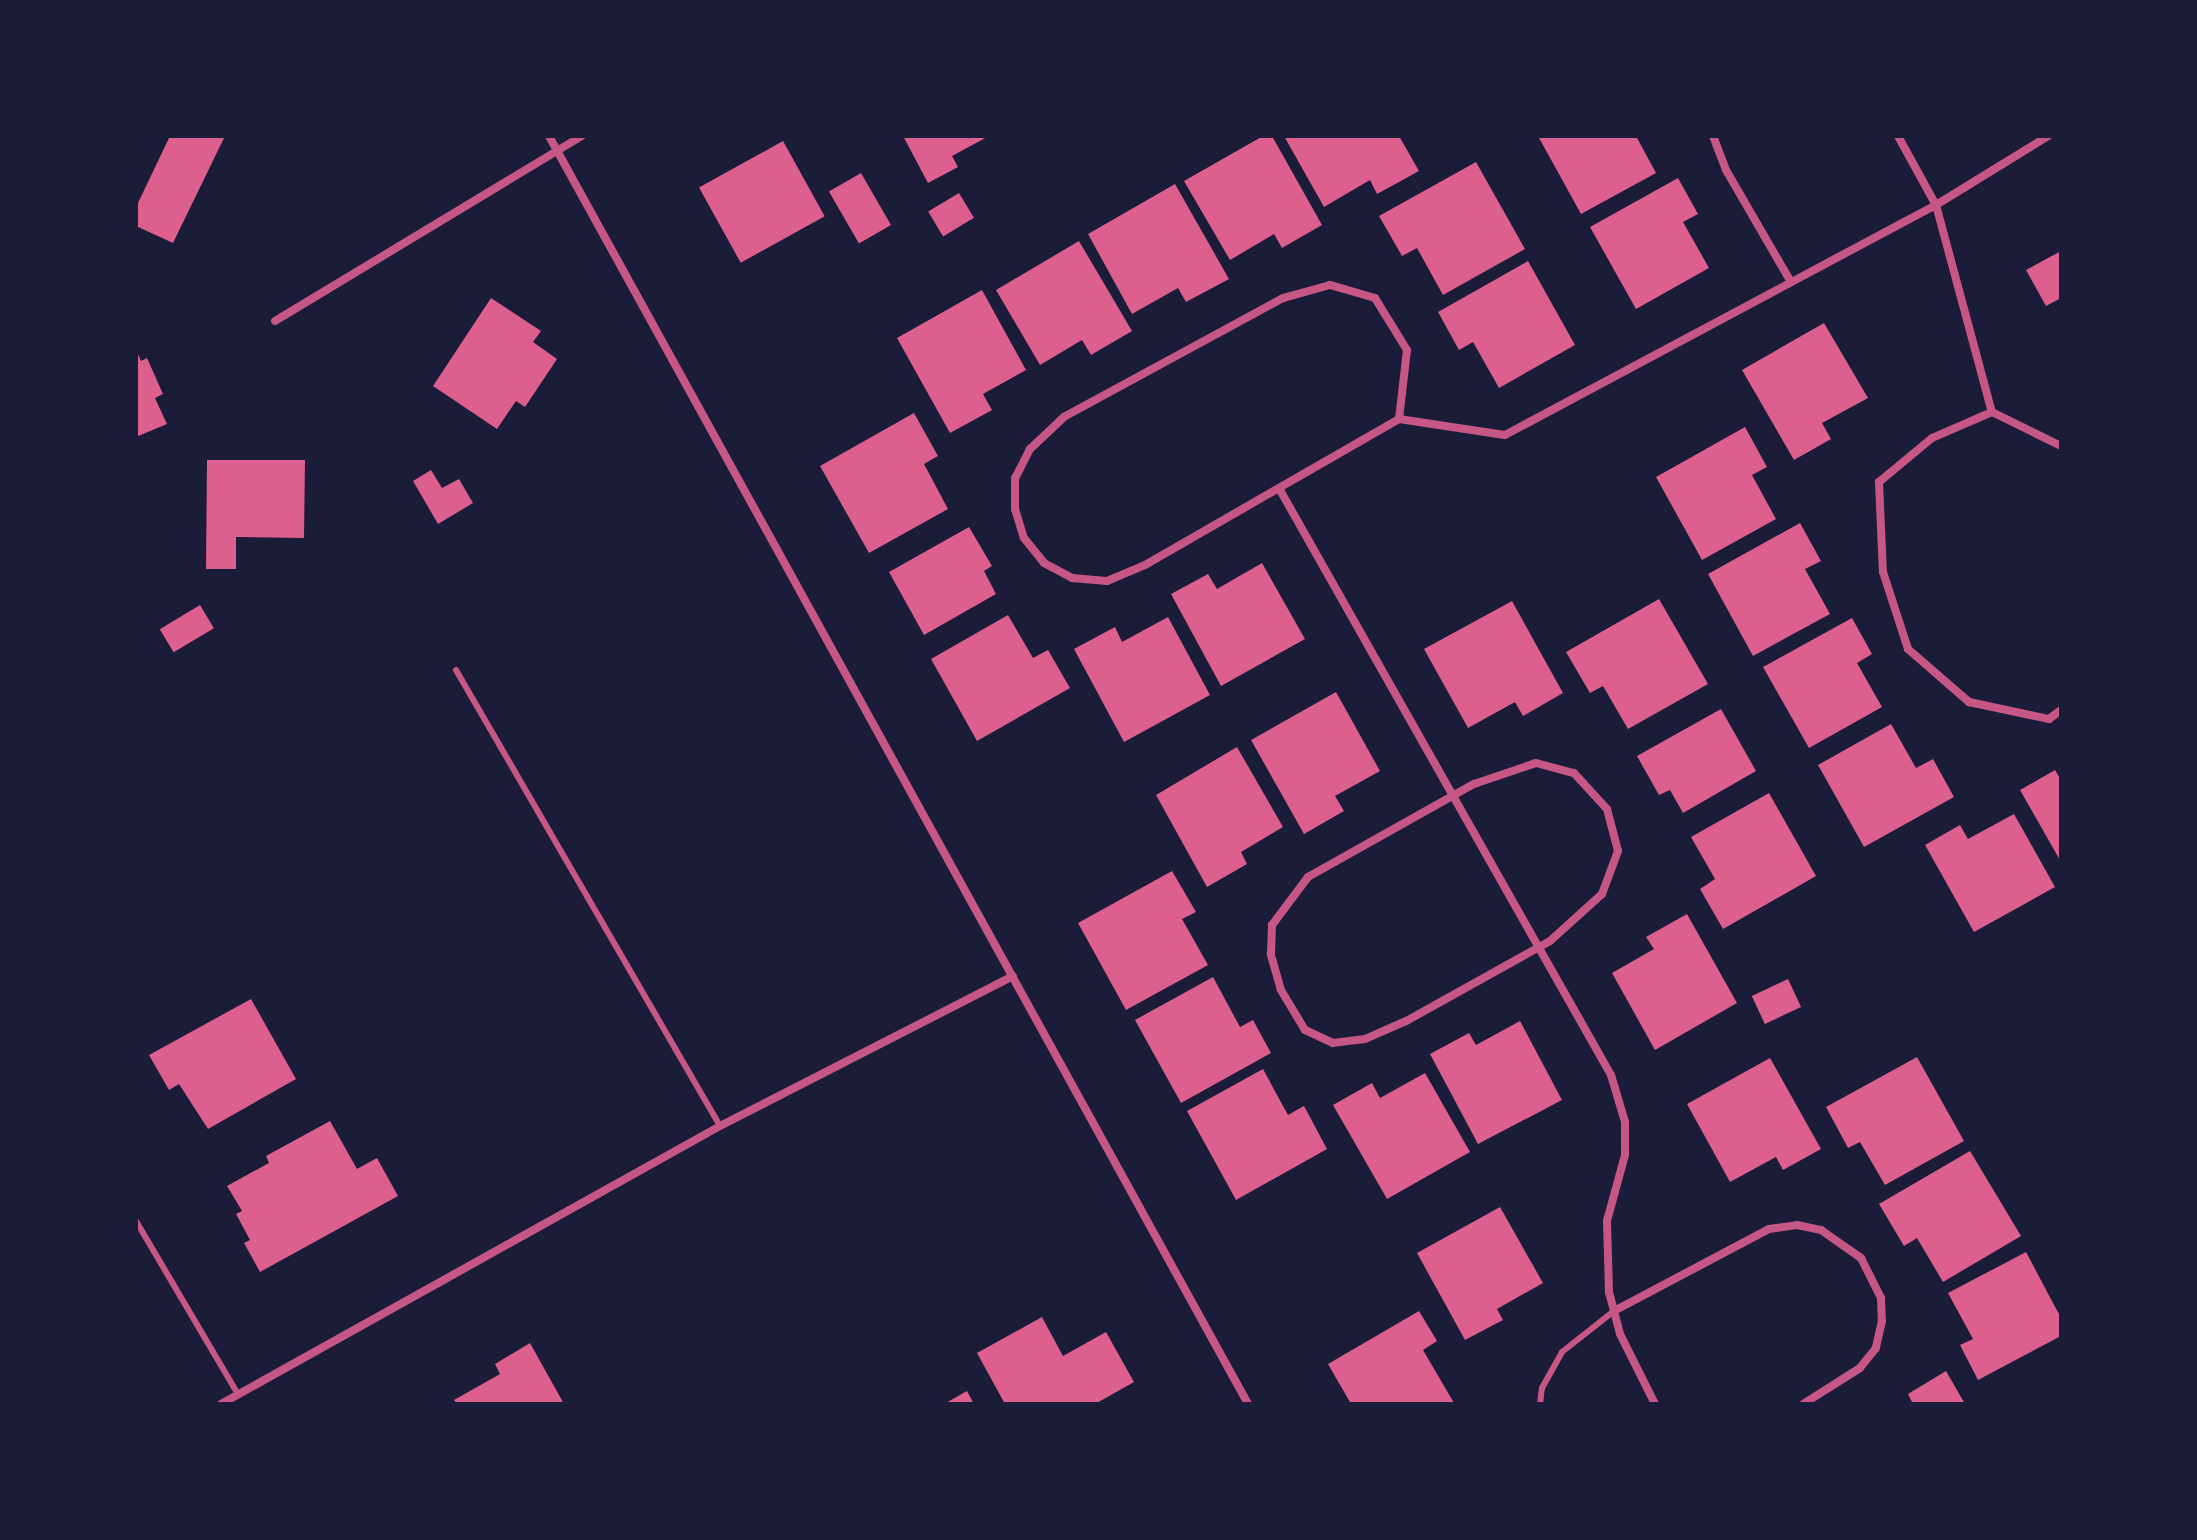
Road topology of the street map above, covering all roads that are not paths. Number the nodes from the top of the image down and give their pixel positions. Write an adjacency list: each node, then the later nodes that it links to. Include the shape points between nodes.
1 (549, 136): 6 (street)
2 (582, 136): 6 (street)
3 (1713, 136): 8 (street, via 1726,170)
4 (1898, 136): 7 (street)
5 (2048, 136): 7 (street)
6 (556, 151): 9 (street); 18 (street)
7 (1936, 205): 8 (street); 10 (street)
8 (1791, 282): 11 (street, via 1505,435)
9 (275, 321)
10 (1992, 412): 12 (street); 15 (street, via 1932,438 1879,482 1883,572 1908,649 1969,702 2049,719)
11 (1399, 419): 13 (street); 13 (street, via 1407,350 1375,298 1330,285 1283,298 1064,417 1030,449 1015,478 1015,509 1024,538 1044,563 1072,578 1107,581)
12 (2061, 446)
13 (1280, 490): 16 (street)
14 (456, 670): 19 (lane)
15 (2061, 710)
16 (1452, 795): 17 (street); 17 (street, via 1536,763 1574,773 1607,809 1618,851 1602,894 1574,924); 17 (street, via 1308,877 1272,925 1271,954 1281,990 1305,1030 1333,1043 1365,1039)
17 (1535, 948): 21 (street, via 1601,1056 1625,1122 1625,1155 1606,1243)
18 (1013, 976): 19 (street); 24 (street)
19 (720, 1126): 22 (street)
20 (136, 1221): 22 (lane)
21 (1614, 1311): 25 (lane, via 1562,1352 1542,1388); 26 (street); 27 (street, via 1769,1229 1797,1225 1821,1230 1861,1258 1881,1298 1882,1321 1876,1348 1860,1368)
22 (238, 1394): 23 (street)
23 (221, 1404)
24 (1248, 1404)
25 (1540, 1404)
26 (1655, 1404)
27 (1803, 1404)

